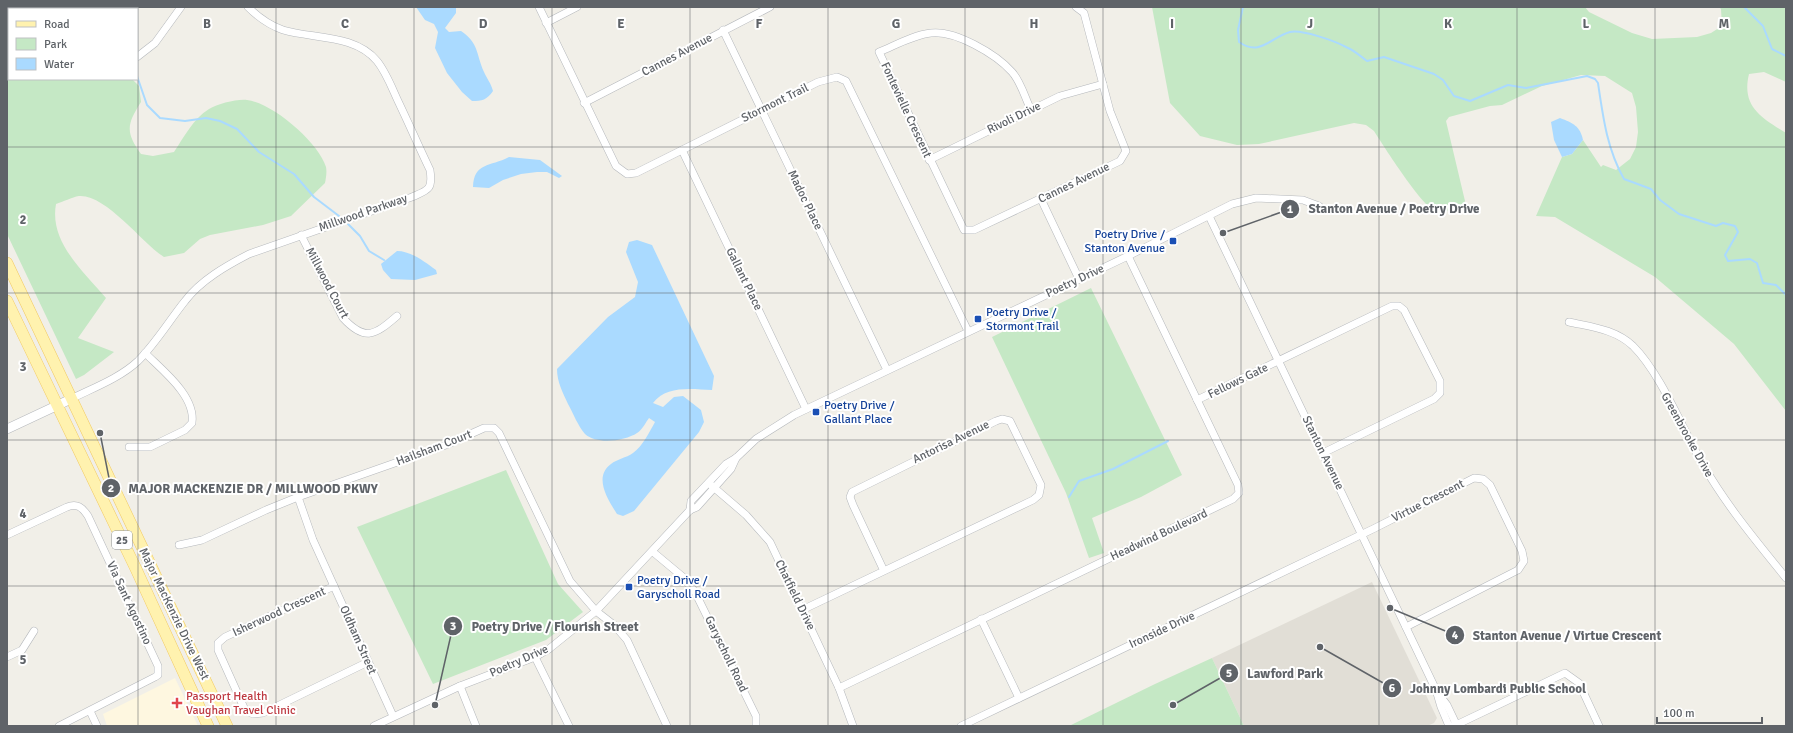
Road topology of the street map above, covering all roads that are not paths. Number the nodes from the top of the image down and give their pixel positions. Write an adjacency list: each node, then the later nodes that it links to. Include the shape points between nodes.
1 (181, 7): 9 (street, via 155,43)
2 (248, 7): 20 (street, Millwood Parkway, via 271,25 292,32 344,41 362,49 377,60 430,170 431,184 428,190)
3 (539, 7): 7 (street, Stormont Trail)
4 (577, 7): 7 (street)
5 (770, 7): 8 (street, Cannes Avenue)
6 (1076, 7): 10 (street, Cannes Avenue, via 1084,14)
7 (546, 23): 11 (street, Stormont Trail)
8 (723, 30): 11 (street, Cannes Avenue); 12 (street, Madoc Place)
9 (138, 56)
10 (1103, 84): 13 (street, Rivoli Drive, via 1060,96); 16 (street, Cannes Avenue, via 1110,111 1126,151 1120,161)
11 (584, 103): 14 (street, Stormont Trail, via 616,166 627,174 636,173)
12 (761, 109): 14 (street, Stormont Trail); 27 (street, Stormont Trail, via 818,82 836,77 846,81); 30 (street, Madoc Place)
13 (1031, 110): 15 (street, Rivoli Drive); 15 (street, Fontevielle Crescent, via 1012,72 989,52 949,34 932,33 913,37 879,52)
14 (682, 150): 34 (street, Gallant Place)
15 (929, 160): 19 (street, Fontevielle Crescent)
16 (1041, 199): 19 (street, Cannes Avenue, via 974,230); 23 (street)
17 (1320, 206): 18 (street, Poetry Drive, via 1303,200 1256,198 1232,204)
18 (1209, 216): 21 (street, Poetry Drive); 29 (street, Stanton Avenue)
19 (964, 230)
20 (301, 235): 25 (street, Millwood Court, via 343,318 354,329 363,334 380,331); 28 (street, Millwood Parkway, via 249,254 212,275 186,300)
21 (1128, 256): 23 (street, Poetry Drive); 32 (street, Headwind Boulevard)
22 (7, 263): 31 (main road, Major MacKenzie Drive West / 25)
23 (1080, 279): 27 (street, Poetry Drive)
24 (7, 301): 33 (main road, Major MacKenzie Drive West / 25)
25 (397, 316)
26 (1569, 322): 45 (street, Greenbrooke Drive, via 1611,331 1632,346 1652,371 1721,494)
27 (968, 332): 30 (street, Poetry Drive)
28 (145, 354): 31 (street, Millwood Parkway, via 128,369); 36 (street, via 178,386 193,420 189,428 150,447)
29 (1279, 362): 32 (street, Fellows Gate); 37 (street, Stanton Avenue); 37 (street, Fellows Gate, via 1392,306 1399,306 1404,310 1440,381 1440,393 1434,399)
30 (887, 370): 34 (street, Poetry Drive)
31 (71, 399): 33 (street); 63 (main road, Major MacKenzie Drive West / 25)
32 (1197, 400): 49 (street, Headwind Boulevard, via 1238,485 1239,493 1233,499)
33 (57, 407): 35 (street); 62 (main road, Major MacKenzie Drive West / 25, via 136,569)
34 (806, 409): 38 (street, Poetry Drive, via 770,430 726,464)
35 (7, 429)
36 (129, 447)
37 (1323, 453): 40 (street, Stanton Avenue)
38 (711, 485): 43 (street, Poetry Drive, via 692,501 690,510); 47 (street, Chatfield Drive, via 746,515 770,542)
39 (298, 497): 42 (street, Hailsham Court, via 202,540); 46 (street, Oldham Street, via 313,540); 48 (street, Hailsham Court, via 446,445 484,428 494,428 499,433 570,581)
40 (1362, 535): 50 (street, Stanton Avenue); 50 (street, Virtue Crescent, via 1478,477 1490,485 1522,551 1524,561 1518,570); 57 (street, Ironside Drive)
41 (7, 536): 58 (street, Via Sant Agostino, via 67,507 81,507 88,516 159,671 155,678)
42 (179, 545)
43 (653, 552): 48 (street, Poetry Drive); 68 (street, Garyscholl Road, via 683,577 698,597 756,716)
44 (884, 571): 44 (street, Antorisa Avenue, via 1033,500 1039,494 1042,485 1010,421 996,421 852,492 850,497 853,506); 47 (street, Antorisa Avenue)
45 (1786, 578)
46 (334, 586): 54 (street, Oldham Street); 54 (street, Isherwood Crescent, via 225,637 218,643 218,650 245,710 253,714 263,713)
47 (802, 610): 56 (street, Chatfield Drive)
48 (596, 611): 53 (street, Poetry Drive, via 567,636); 67 (street, via 614,625 627,640)
49 (981, 619): 56 (street, Headwind Boulevard); 57 (street)
50 (1406, 627): 71 (street, Stanton Avenue, via 1436,690 1447,705)
51 (34, 631): 52 (street, via 22,650)
52 (7, 657)
53 (535, 657): 55 (street, Poetry Drive); 66 (street)
54 (368, 662): 59 (street, Oldham Street)
55 (460, 686): 59 (street, Poetry Drive); 65 (street)
56 (840, 688): 69 (street, Chatfield Drive)
57 (1019, 698): 70 (street, Ironside Drive)
58 (90, 711): 60 (street, Via Sant Agostino); 61 (street)
59 (393, 716): 64 (street, Poetry Drive)
60 (59, 726)
61 (97, 726)
62 (208, 726)
63 (227, 726)
64 (374, 726)
65 (476, 726)
66 (569, 726)
67 (667, 726)
68 (756, 726)
69 (853, 726)
70 (961, 726)
71 (1454, 726): 72 (street, via 1565,674 1579,683)
72 (1599, 726)

